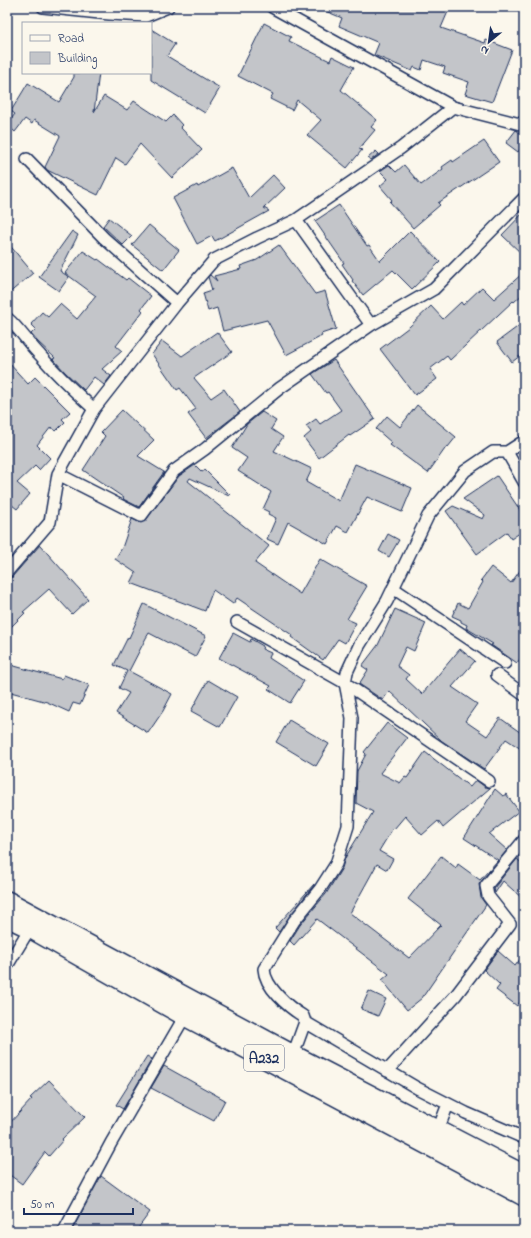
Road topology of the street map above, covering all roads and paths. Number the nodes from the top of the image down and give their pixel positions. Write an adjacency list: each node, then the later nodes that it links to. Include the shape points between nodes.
1 (43, 7): 2 (street, via 146,16)
2 (168, 7)
3 (272, 7): 4 (street)
4 (453, 107): 5 (street); 8 (street, via 401,148)
5 (524, 125)
6 (27, 159): 9 (street, via 104,238)
7 (524, 198): 11 (street, via 434,289)
8 (296, 220): 9 (street, via 214,260); 11 (street)
9 (177, 303): 12 (street)
10 (7, 318): 12 (street, via 64,382)
11 (371, 324): 15 (street, via 280,388 174,471 141,516)
12 (94, 409): 15 (street)
13 (524, 441): 14 (street)
14 (506, 452): 16 (street); 18 (street, via 493,452 465,471 428,516)
15 (58, 474): 17 (street, via 50,522)
16 (524, 482)
17 (7, 572)
18 (392, 588): 20 (street); 22 (street, via 387,601 359,646 347,672)
19 (237, 622): 22 (street)
20 (505, 663)
21 (497, 675): 23 (street)
22 (345, 683): 24 (street); 31 (street, via 352,718 348,826 336,864 320,889 294,920 264,969 264,977 268,984 290,1008 303,1016)
23 (524, 694)
24 (489, 781)
25 (524, 840): 33 (street, via 486,886 488,896 510,924 456,995)
26 (7, 900): 32 (highway, A232)
27 (7, 917): 28 (highway, A232)
28 (30, 928): 29 (street); 30 (highway, A232)
29 (7, 966)
30 (185, 1016): 34 (highway, A232); 40 (street, via 110,1144)
31 (305, 1022): 32 (street); 33 (street)
32 (293, 1055): 34 (highway, A232)
33 (387, 1071): 35 (street)
34 (358, 1098): 36 (highway, A232); 39 (highway, A232)
35 (448, 1104): 36 (street); 37 (street)
36 (438, 1130): 38 (highway, A232)
37 (524, 1138)
38 (524, 1175)
39 (524, 1196)
40 (64, 1231)

